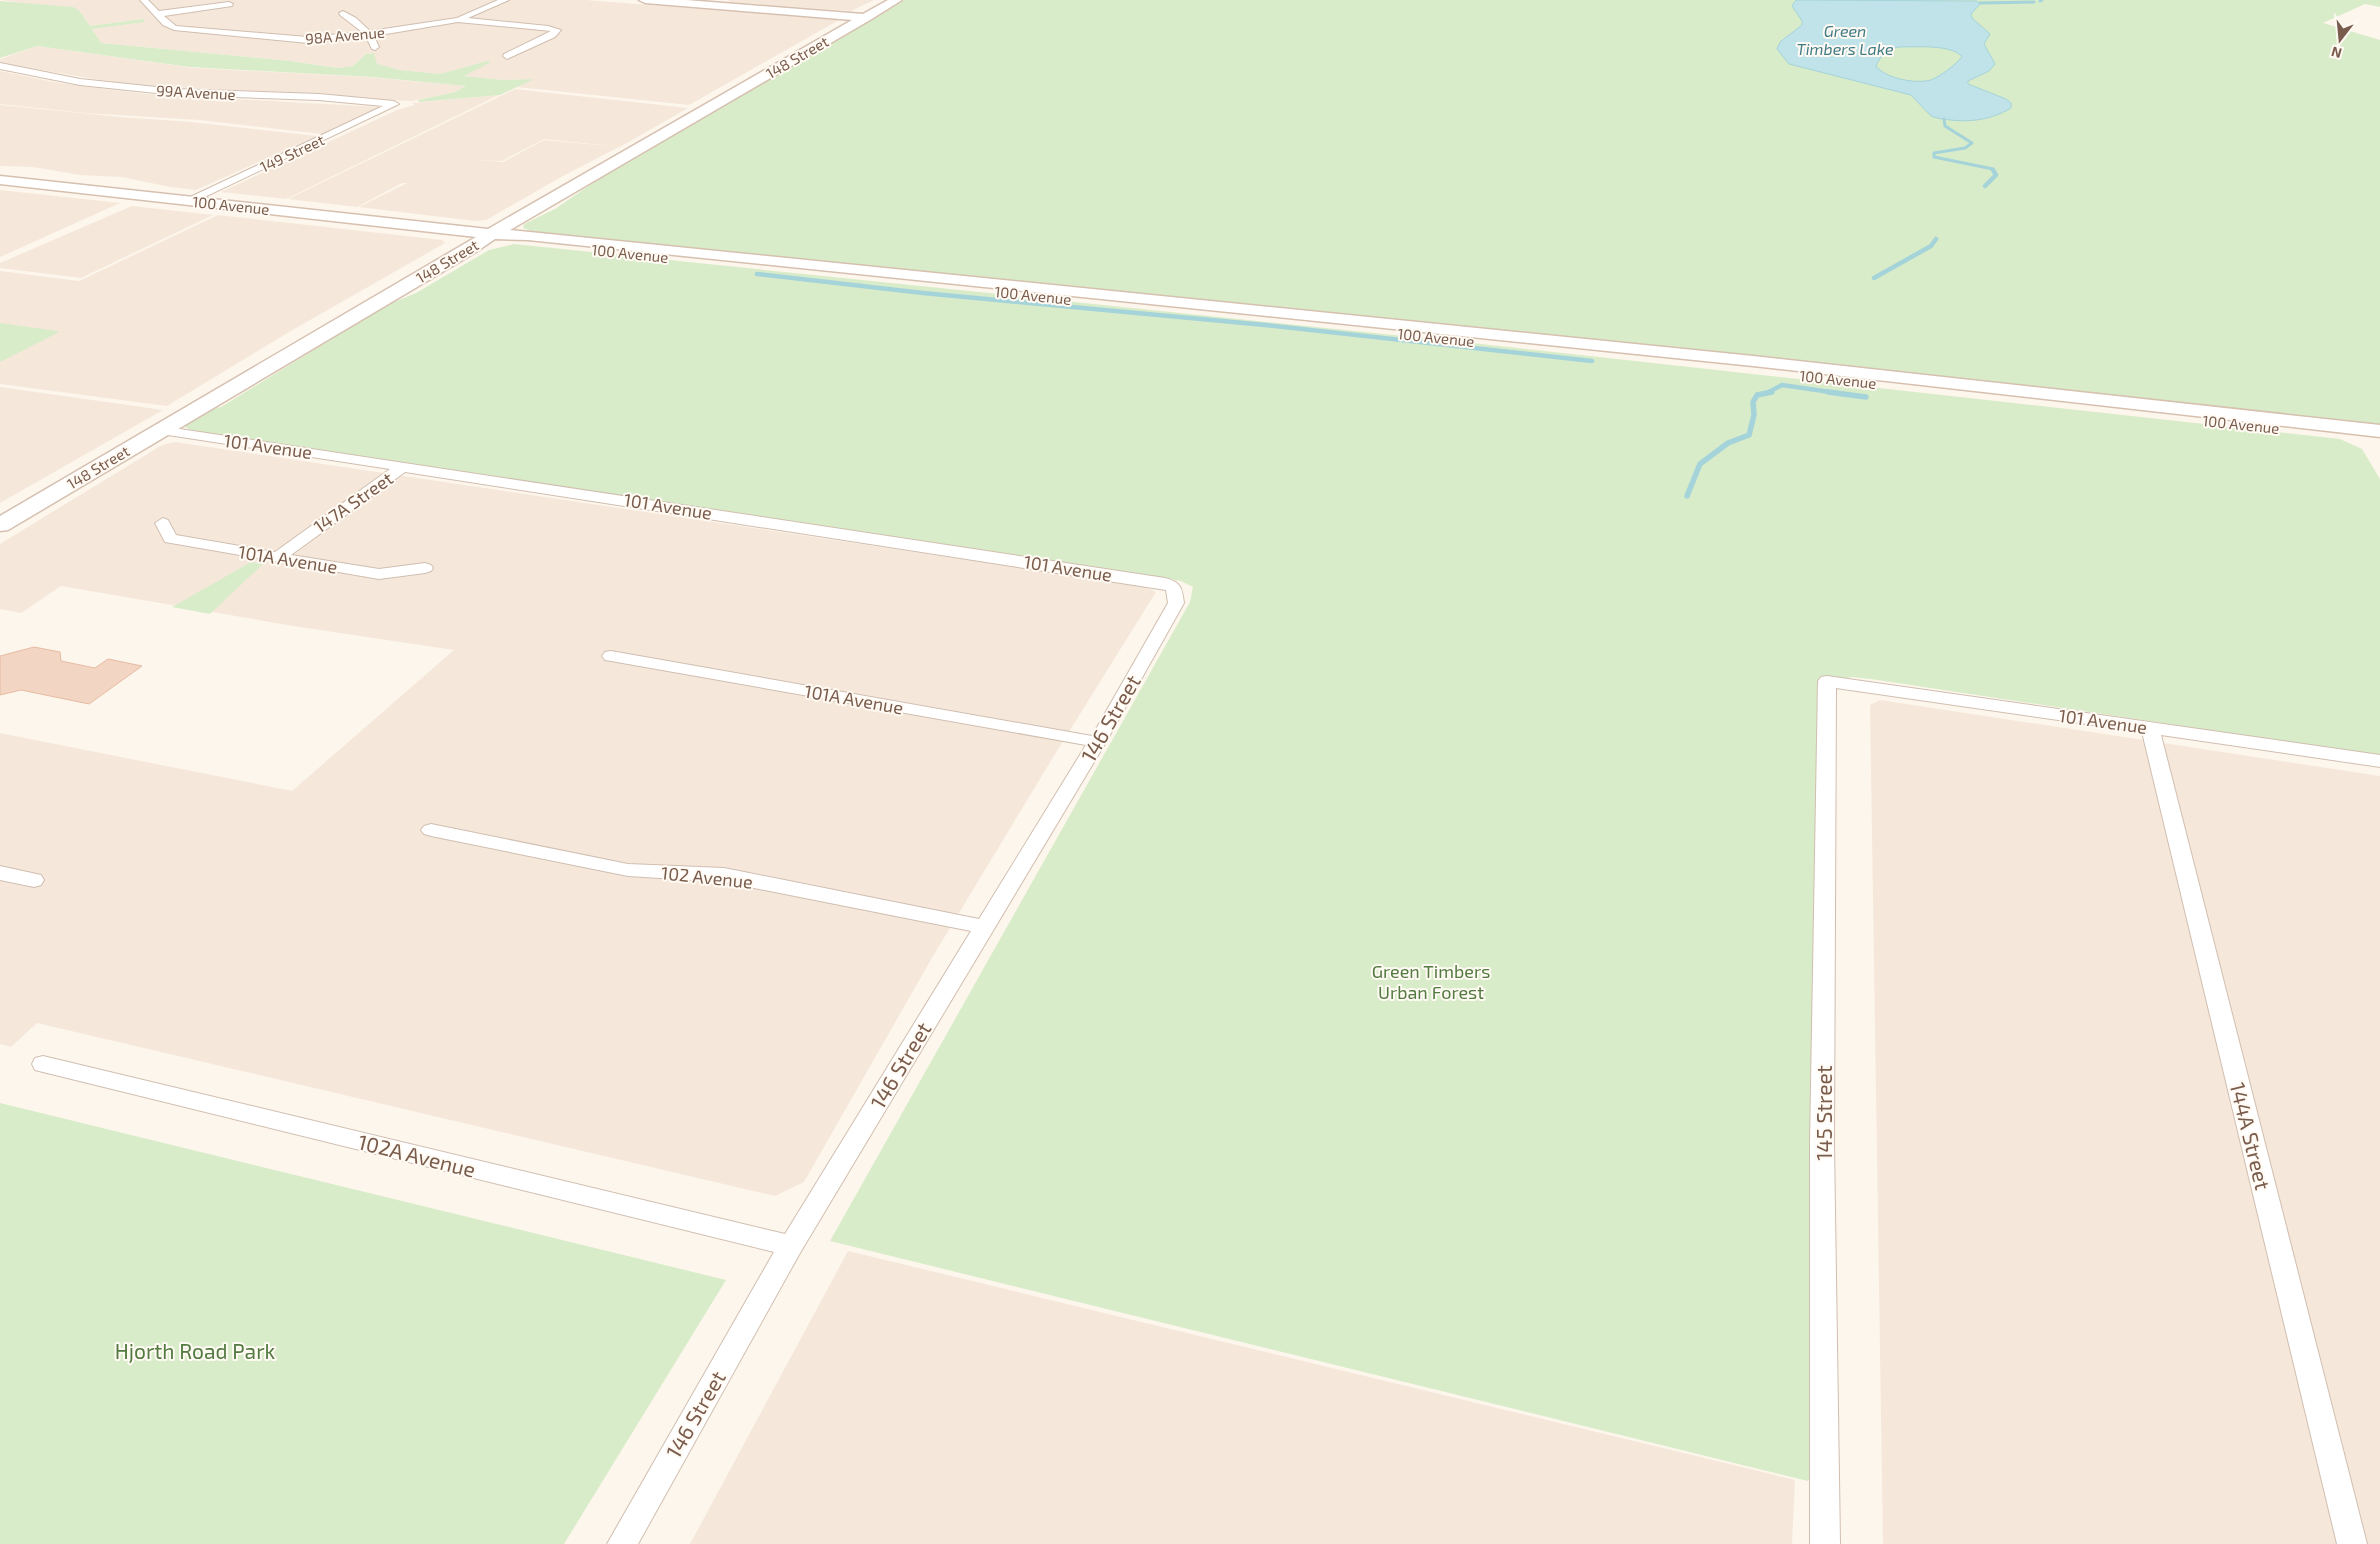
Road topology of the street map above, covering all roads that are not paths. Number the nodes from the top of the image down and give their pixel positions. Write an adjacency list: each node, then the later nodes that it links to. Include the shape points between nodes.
1 (144, 0): 8 (street, 98A Avenue)
2 (505, 0): 10 (street)
3 (645, 0): 5 (main road)
4 (896, 0): 9 (main road, 148 Street)
5 (710, 2): 9 (main road)
6 (229, 4): 8 (street)
7 (343, 13): 11 (street)
8 (158, 14): 11 (street, 98A Avenue, via 174,28 207,32 308,40)
9 (866, 18): 18 (main road, 148 Street)
10 (458, 20): 11 (street, 98A Avenue); 13 (street, 98A Avenue, via 557,30)
11 (370, 34): 12 (street)
12 (375, 47)
13 (507, 56)
14 (0, 66): 15 (street, 99A Avenue, via 80,82 175,92 319,97)
15 (394, 104): 17 (street, 149 Street)
16 (0, 180): 17 (main road, 100 Avenue)
17 (190, 201): 18 (main road, 100 Avenue)
18 (492, 234): 19 (main road, 148 Street); 20 (main road, 100 Avenue, via 534,242 1780,372)
19 (160, 430): 21 (street, 101 Avenue); 23 (main road, 148 Street)
20 (2376, 438)
21 (404, 466): 24 (street, 147A Street); 26 (street, 101 Avenue, via 1165,582)
22 (163, 523): 24 (street, 101A Avenue, via 170,540)
23 (0, 525)
24 (278, 557): 25 (street, 101A Avenue, via 379,574)
25 (425, 568)
26 (1174, 587): 30 (street, 146 Street, via 1176,602)
27 (611, 656): 30 (street, 101A Avenue)
28 (1826, 681): 29 (street, 101 Avenue); 39 (street, 145 Street, via 1822,1143)
29 (2150, 728): 31 (street, 101 Avenue); 40 (street, 144A Street)
30 (1097, 742): 35 (street, 146 Street)
31 (2380, 761)
32 (431, 830): 35 (street, 102 Avenue, via 628,870 724,875)
33 (0, 873): 34 (street)
34 (34, 880)
35 (984, 927): 37 (street, 146 Street)
36 (43, 1064): 37 (street, 102A Avenue)
37 (790, 1246): 38 (street, 146 Street)
38 (622, 1544)
39 (1825, 1544)
40 (2352, 1544)

